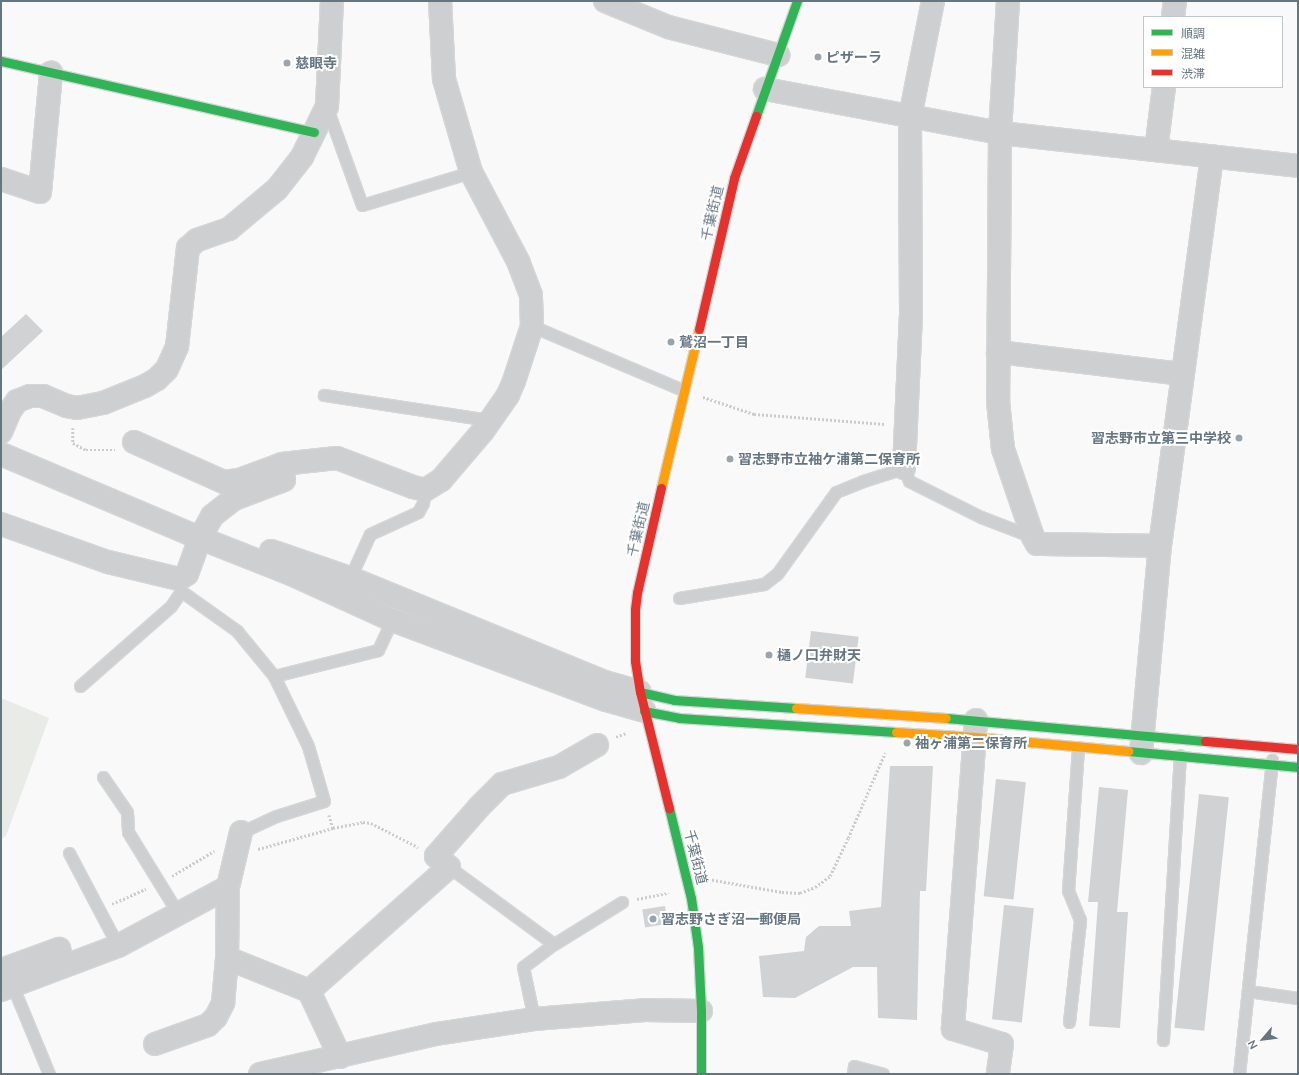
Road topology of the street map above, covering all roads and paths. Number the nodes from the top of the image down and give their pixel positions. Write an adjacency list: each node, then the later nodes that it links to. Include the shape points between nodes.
1 (332, 1): 14 (street)
2 (440, 1): 21 (street, via 444,79)
3 (605, 1): 9 (street, via 668,27)
4 (797, 1): 9 (main road, 千葉街道)
5 (933, 1): 15 (street)
6 (1008, 1): 17 (street)
7 (1175, 1): 8 (street)
8 (1173, 16)
9 (778, 55): 13 (main road, 千葉街道)
10 (1, 61): 11 (main road)
11 (51, 73): 16 (main road); 22 (street, via 40,192)
12 (1164, 88): 18 (street)
13 (765, 89): 15 (street); 26 (main road, 千葉街道, via 734,178)
14 (327, 106): 16 (street); 21 (lane, via 362,205)
15 (910, 117): 17 (street); 30 (street, via 911,312)
16 (314, 132): 28 (street, via 302,157 277,189 229,229 197,240 188,248 177,347 167,369 157,379 131,393 103,403)
17 (1000, 133): 18 (street); 24 (street)
18 (1156, 150): 19 (street)
19 (1212, 156): 20 (street); 25 (street)
20 (1298, 166)
21 (470, 172): 23 (street, via 519,263 531,295)
22 (3, 184)
23 (532, 326): 26 (lane); 29 (street, via 508,395)
24 (998, 352): 25 (street); 40 (street, via 998,401 1003,449)
25 (1183, 374): 41 (street)
26 (684, 390): 30 (path, via 754,414); 48 (main road, 千葉街道, via 637,593 634,662)
27 (324, 395): 29 (lane)
28 (73, 407): 31 (street, via 43,396 30,396 17,401); 33 (path, via 73,443 86,450 126,451)
29 (490, 420): 37 (street, via 441,480)
30 (907, 426): 36 (street)
31 (1, 432)
32 (1, 442): 39 (street)
33 (134, 442): 35 (street, via 224,482 239,480)
34 (1, 454): 39 (street)
35 (282, 464): 37 (street, via 337,458); 39 (street, via 284,480 234,500 212,516)
36 (904, 468): 40 (lane, via 910,481 981,517); 44 (lane, via 836,492 777,574 764,584)
37 (426, 490): 42 (lane, via 418,512 370,534)
38 (1, 524): 43 (street)
39 (202, 533): 42 (street); 43 (street, via 187,574); 45 (street)
40 (1033, 537): 41 (street, via 1037,544)
41 (1160, 546): 50 (street)
42 (350, 578): 48 (street, via 605,682)
43 (180, 585): 46 (lane, via 237,631); 47 (lane, via 171,606)
44 (679, 598)
45 (392, 620): 46 (lane, via 378,650); 48 (street, via 606,700)
46 (274, 676): 60 (lane, via 308,746 324,800 276,816)
47 (80, 686)
48 (642, 702): 49 (main road, via 674,700); 49 (main road, via 679,718); 76 (main road, 千葉街道, via 691,898 698,947)
49 (976, 728): 50 (main road); 52 (main road); 82 (street, via 953,1029 1002,1044)
50 (1142, 744): 52 (main road); 53 (main road); 56 (main road)
51 (597, 745): 63 (street, via 559,766 502,784 479,807)
52 (1078, 747): 78 (lane, via 1068,891 1080,920)
53 (1274, 747): 54 (main road); 57 (lane)
54 (1298, 749)
55 (885, 753): 64 (path, via 830,876 815,887 800,893 782,892)
56 (1180, 756): 57 (main road); 79 (lane)
57 (1271, 765): 58 (main road); 74 (lane)
58 (1298, 767)
59 (103, 777): 68 (lane, via 127,812 128,832)
60 (241, 832): 62 (street)
61 (69, 853): 70 (lane)
62 (235, 856): 63 (path, via 363,822 371,823); 65 (street)
63 (442, 862): 69 (lane); 73 (street)
64 (708, 879)
65 (228, 887): 68 (street); 71 (street)
66 (670, 892): 67 (path)
67 (622, 902): 69 (lane)
68 (179, 915): 70 (street)
69 (554, 944): 77 (lane, via 523,967)
70 (118, 946): 72 (street, via 64,965 59,949)
71 (227, 958): 73 (street); 80 (street, via 223,1003 216,1017 208,1025)
72 (5, 982): 83 (lane)
73 (310, 991): 81 (street)
74 (1248, 991): 75 (lane); 88 (lane)
75 (1298, 998)
76 (701, 1011): 77 (street, via 645,1010); 85 (main road, 千葉街道)
77 (534, 1019): 81 (street, via 436,1034)
78 (1069, 1022)
79 (1163, 1040)
80 (155, 1044)
81 (340, 1057): 84 (street)
82 (1002, 1073)
83 (49, 1074)
84 (260, 1074)
85 (701, 1074)
86 (853, 1074): 87 (lane, via 854,1066)
87 (883, 1074)
88 (1239, 1074)

